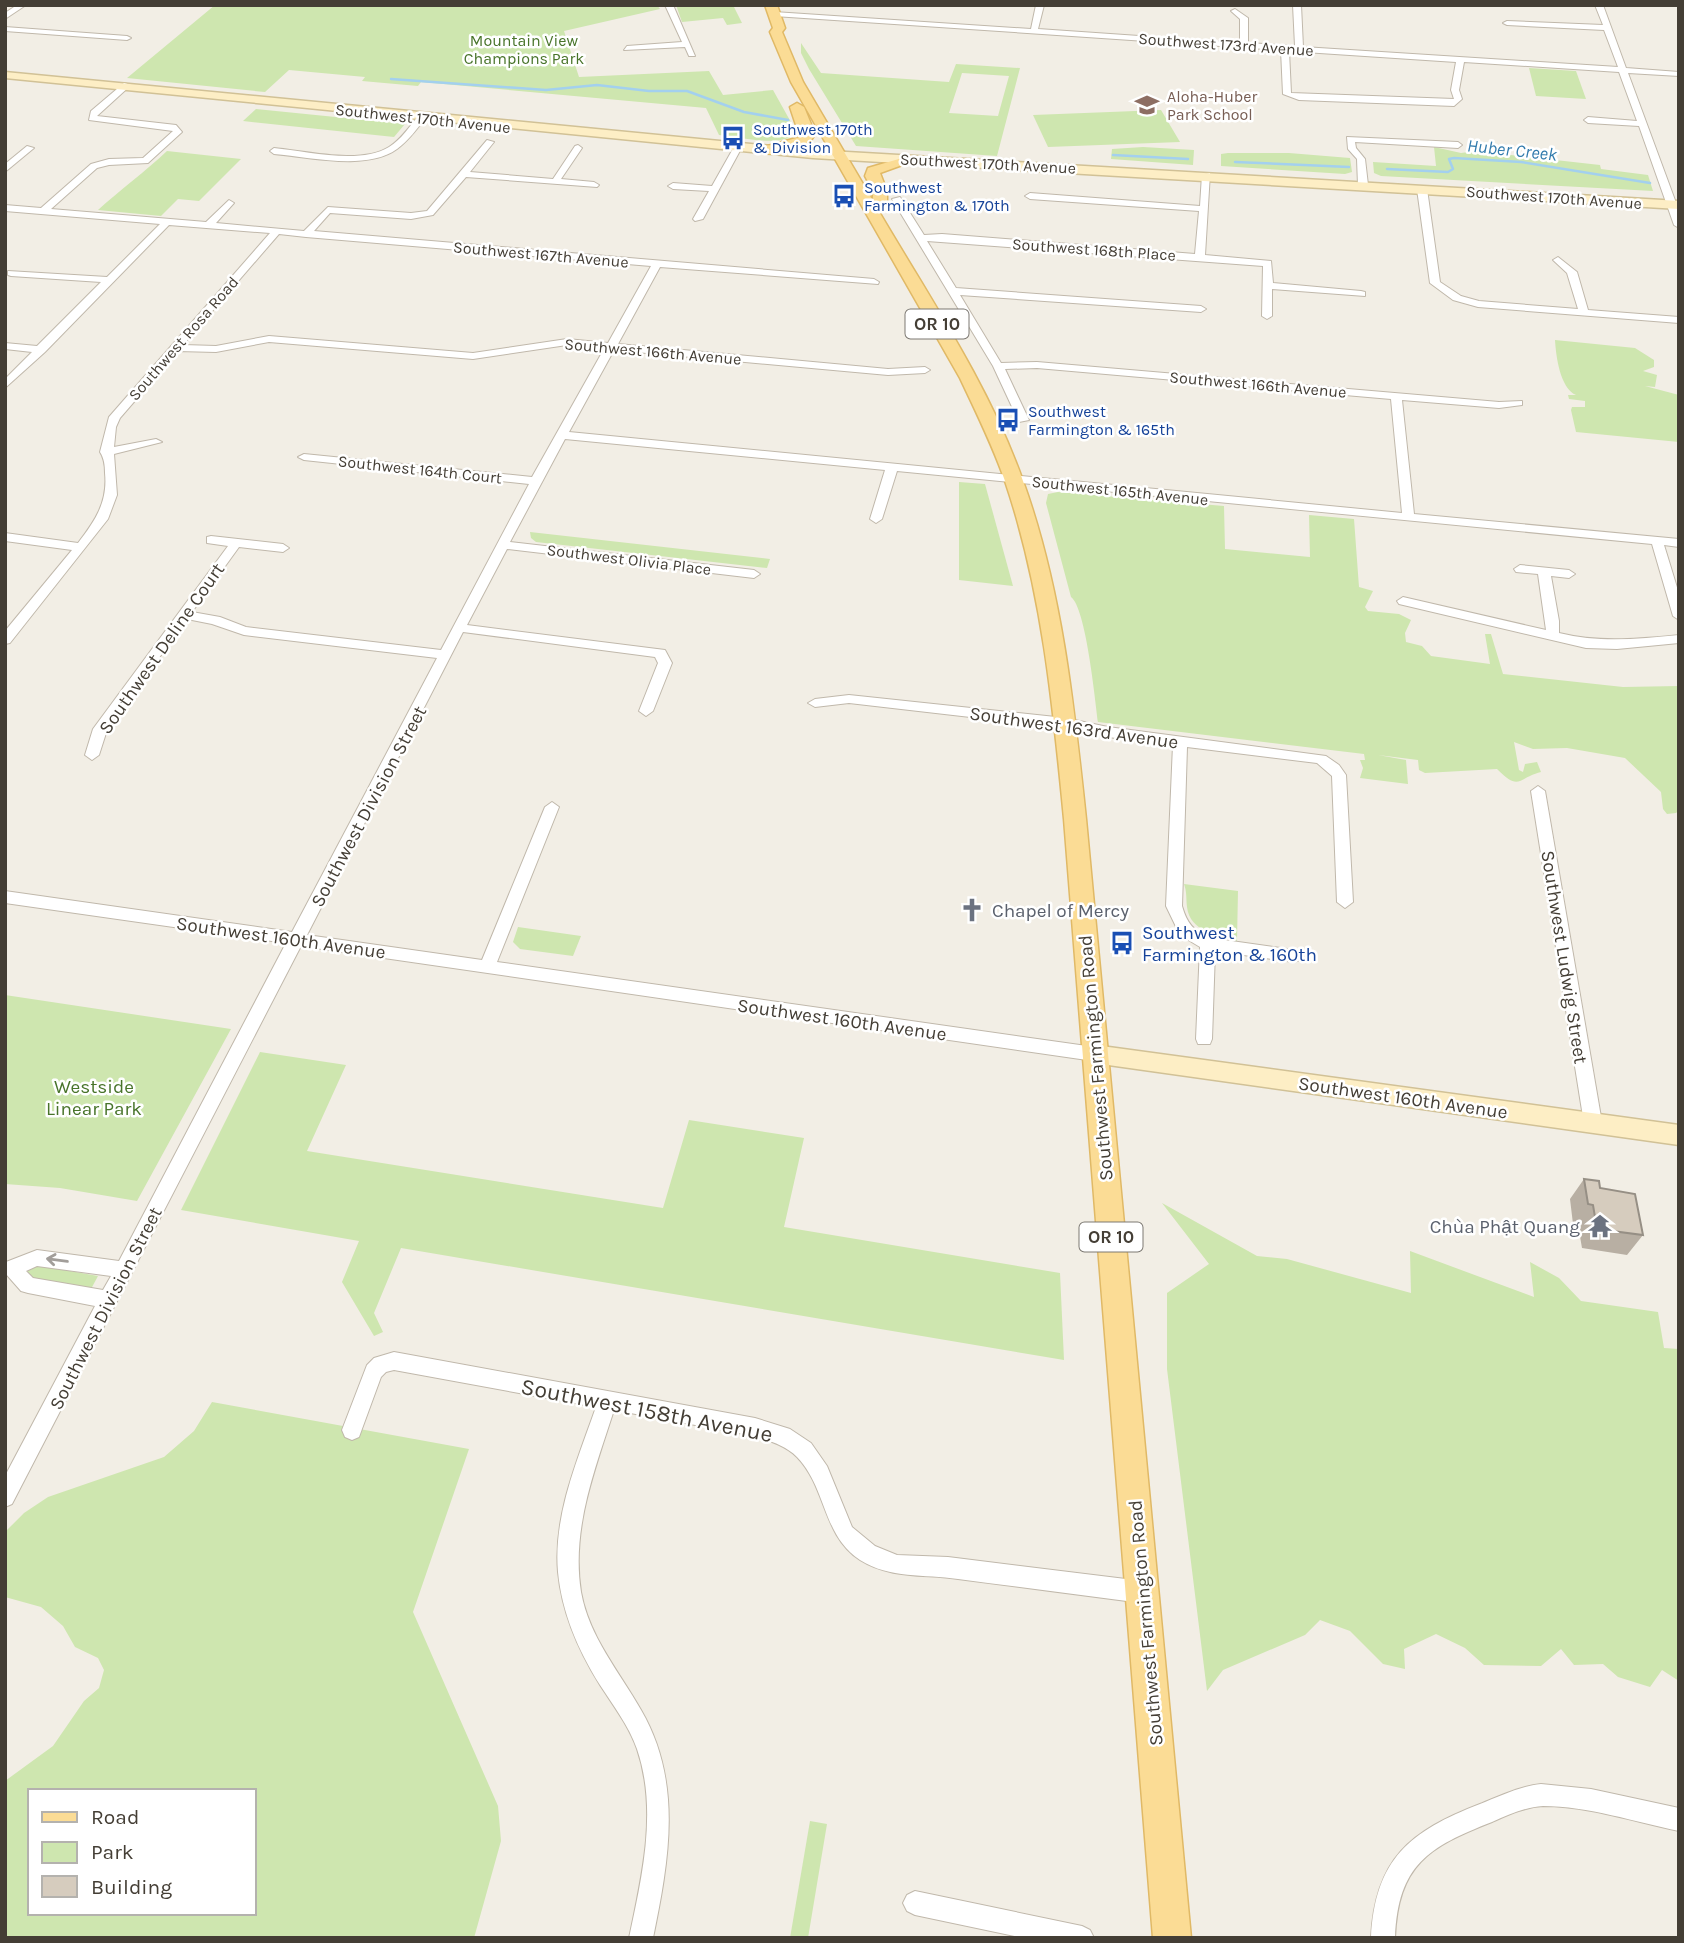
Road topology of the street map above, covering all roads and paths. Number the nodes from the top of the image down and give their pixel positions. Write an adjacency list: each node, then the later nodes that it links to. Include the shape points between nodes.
1 (22, 5): 10 (street)
2 (669, 5): 18 (street)
3 (758, 5): 16 (main road, Southwest Farmington Road / OR 10, via 767,28)
4 (854, 5): 11 (street)
5 (1040, 5): 15 (street)
6 (1297, 5): 22 (street)
7 (1599, 5): 13 (street)
8 (772, 9): 11 (street, Southwest 173rd Avenue); 16 (main road, Southwest Farmington Road / OR 10, via 779,28)
9 (1235, 11): 19 (street, via 1244,18)
10 (5, 17)
11 (849, 18): 15 (street, Southwest 173rd Avenue)
12 (1507, 23): 13 (street)
13 (1607, 28): 25 (street)
14 (5, 29): 17 (street)
15 (1034, 31): 19 (street, Southwest 173rd Avenue)
16 (776, 32): 28 (main road, Southwest Farmington Road / OR 10)
17 (127, 38)
18 (687, 44): 20 (street); 23 (street)
19 (1244, 46): 21 (street, Southwest 173rd Avenue)
20 (627, 48)
21 (1285, 49): 22 (street, Southwest 173rd Avenue); 24 (street, via 1287,94 1291,96 1454,103)
22 (1299, 50): 24 (street, Southwest 173rd Avenue)
23 (692, 54)
24 (1460, 60): 25 (street, Southwest 173rd Avenue)
25 (1622, 71): 26 (street, Southwest 173rd Avenue); 32 (street)
26 (1679, 74)
27 (5, 75): 29 (main road, Southwest 170th Avenue)
28 (797, 82): 39 (main road, via 797,113 807,137); 40 (main road, Southwest Farmington Road / OR 10)
29 (127, 86): 30 (main road, Southwest 170th Avenue); 57 (street, via 94,113 93,120 180,130 143,162 100,163 90,168)
30 (422, 117): 35 (main road, Southwest 170th Avenue); 38 (street, via 397,145 379,155 356,158)
31 (1588, 120): 32 (street)
32 (1642, 124): 54 (street)
33 (490, 142): 43 (street)
34 (1458, 145): 47 (street, via 1350,139 1361,159)
35 (738, 147): 39 (main road, Southwest 170th Avenue); 50 (street)
36 (30, 148): 42 (street)
37 (578, 148): 45 (street)
38 (274, 150)
39 (769, 150): 40 (main road, Southwest 170th Avenue)
40 (838, 156): 41 (main road, Southwest 170th Avenue); 60 (main road, Southwest Farmington Road / OR 10)
41 (909, 160): 44 (main road, Southwest 170th Avenue); 60 (main road, via 885,165 872,174 880,191)
42 (5, 169)
43 (466, 174): 45 (street); 64 (street, via 430,213 411,216 328,210)
44 (1207, 175): 47 (main road, Southwest 170th Avenue); 56 (street)
45 (555, 181): 46 (street)
46 (594, 185)
47 (1363, 185): 49 (main road, Southwest 170th Avenue)
48 (673, 186): 50 (street)
49 (1422, 188): 54 (main road, Southwest 170th Avenue); 76 (street, via 1435,283 1441,289 1478,304)
50 (714, 189): 58 (street)
51 (1030, 196): 56 (street)
52 (897, 199): 65 (street)
53 (229, 203): 62 (street)
54 (1675, 204): 61 (street)
55 (5, 208): 57 (street, Southwest 167th Avenue)
56 (1204, 209): 66 (street)
57 (42, 212): 59 (street, Southwest 167th Avenue)
58 (698, 219)
59 (166, 223): 62 (street, Southwest 167th Avenue); 70 (street)
60 (880, 225): 94 (main road, Southwest Farmington Road / OR 10, via 968,378)
61 (1679, 225)
62 (208, 226): 63 (street, Southwest 167th Avenue)
63 (276, 232): 64 (street, Southwest 167th Avenue); 81 (street, Southwest Rosa Road)
64 (306, 233): 68 (street, Southwest 167th Avenue)
65 (920, 238): 66 (street, Southwest 168th Place); 73 (street)
66 (1200, 257): 72 (street, Southwest 168th Place, via 1268,262)
67 (1558, 260): 76 (street, via 1572,272)
68 (656, 265): 71 (street, Southwest 167th Avenue); 79 (street, Southwest Division Street)
69 (11, 272): 70 (street)
70 (109, 280): 82 (street)
71 (874, 282)
72 (1268, 286): 74 (street); 77 (street)
73 (952, 291): 75 (street); 83 (street)
74 (1361, 294)
75 (1201, 309)
76 (1584, 312): 78 (street)
77 (1267, 316)
78 (1679, 320)
79 (610, 345): 81 (street, Southwest 166th Avenue, via 545,344 473,356 275,339 216,349); 84 (street, Southwest 166th Avenue, via 888,372); 89 (street, Southwest Division Street)
80 (5, 346): 82 (street)
81 (174, 348): 91 (street, Southwest Rosa Road, via 115,417)
82 (41, 349): 85 (street)
83 (998, 366): 86 (street, Southwest 166th Avenue, via 1037,365); 88 (street)
84 (925, 370)
85 (5, 385)
86 (1396, 397): 87 (street, Southwest 166th Avenue); 96 (street)
87 (1518, 403)
88 (1023, 420)
89 (562, 435): 93 (street, Southwest 165th Avenue); 95 (street, Southwest Division Street)
90 (156, 442): 91 (street)
91 (106, 452): 104 (street, Southwest Rosa Road, via 111,499)
92 (304, 457): 95 (street, Southwest 164th Court)
93 (892, 467): 94 (street, Southwest 165th Avenue); 97 (street)
94 (1014, 479): 96 (street, Southwest 165th Avenue); 120 (main road, Southwest Farmington Road / OR 10, via 1047,603)
95 (536, 481): 103 (street, Southwest Division Street)
96 (1408, 517): 100 (street, Southwest 165th Avenue)
97 (876, 519)
98 (5, 537): 104 (street)
99 (211, 540): 101 (street, Southwest Deline Court)
100 (1657, 541): 102 (street, Southwest 165th Avenue); 112 (street)
101 (236, 543): 105 (street, Southwest Deline Court); 111 (street, Southwest Deline Court)
102 (1679, 543)
103 (505, 545): 108 (street, Southwest Olivia Place); 113 (street, Southwest Division Street)
104 (81, 547): 116 (street, Southwest Rosa Road)
105 (283, 548)
106 (1520, 569): 107 (street)
107 (1544, 571): 109 (street); 114 (street)
108 (754, 573)
109 (1569, 574)
110 (1403, 601): 114 (street)
111 (185, 615): 117 (street, via 244,631); 122 (street, Southwest Deline Court, via 100,729)
112 (1679, 615)
113 (461, 628): 117 (street, Southwest Division Street); 119 (street, via 661,654 663,667)
114 (1552, 638): 115 (street, via 1618,645)
115 (1679, 639)
116 (5, 640)
117 (447, 655): 127 (street, Southwest Division Street)
118 (815, 703): 120 (street, Southwest 163rd Avenue, via 849,699)
119 (646, 711)
120 (1065, 723): 121 (street, Southwest 163rd Avenue); 132 (main road, Southwest Farmington Road / OR 10)
121 (1180, 741): 126 (street, Southwest 163rd Avenue, via 1310,755 1330,764 1339,775); 128 (street, via 1174,906 1185,930)
122 (92, 755)
123 (1538, 791): 133 (street, Southwest Ludwig Street)
124 (552, 807): 130 (street)
125 (5, 897): 127 (street, Southwest 160th Avenue)
126 (1345, 902)
127 (298, 939): 130 (street, Southwest 160th Avenue); 136 (street, Southwest Division Street)
128 (1208, 944): 129 (street); 131 (street)
129 (1294, 956)
130 (487, 967): 132 (street, Southwest 160th Avenue)
131 (1204, 1039)
132 (1094, 1055): 133 (main road, Southwest 160th Avenue); 141 (main road, Southwest Farmington Road / OR 10)
133 (1593, 1123): 134 (main road, Southwest 160th Avenue)
134 (1679, 1135)
135 (9, 1267): 136 (street, one-way to 135, via 37,1258); 137 (street, via 28,1285)
136 (125, 1270): 137 (street, Southwest Division Street)
137 (109, 1300): 140 (street, Southwest Division Street)
138 (607, 1402): 139 (street, Southwest 158th Avenue, via 408,1362 381,1364 374,1371); 141 (street, Southwest 158th Avenue, via 755,1427 783,1436 804,1450 820,1473 845,1534 868,1553 897,1565 948,1567); 144 (street, via 577,1494 568,1567 582,1633 648,1745 655,1779 657,1849)
139 (352, 1430)
140 (5, 1496)
141 (1142, 1592): 146 (main road, Southwest Farmington Road / OR 10)
142 (1679, 1820): 147 (street, via 1541,1795 1469,1819 1420,1845 1405,1859 1385,1901)
143 (915, 1903): 145 (street)
144 (641, 1938)
145 (1082, 1938)
146 (1172, 1938)
147 (1383, 1938)

